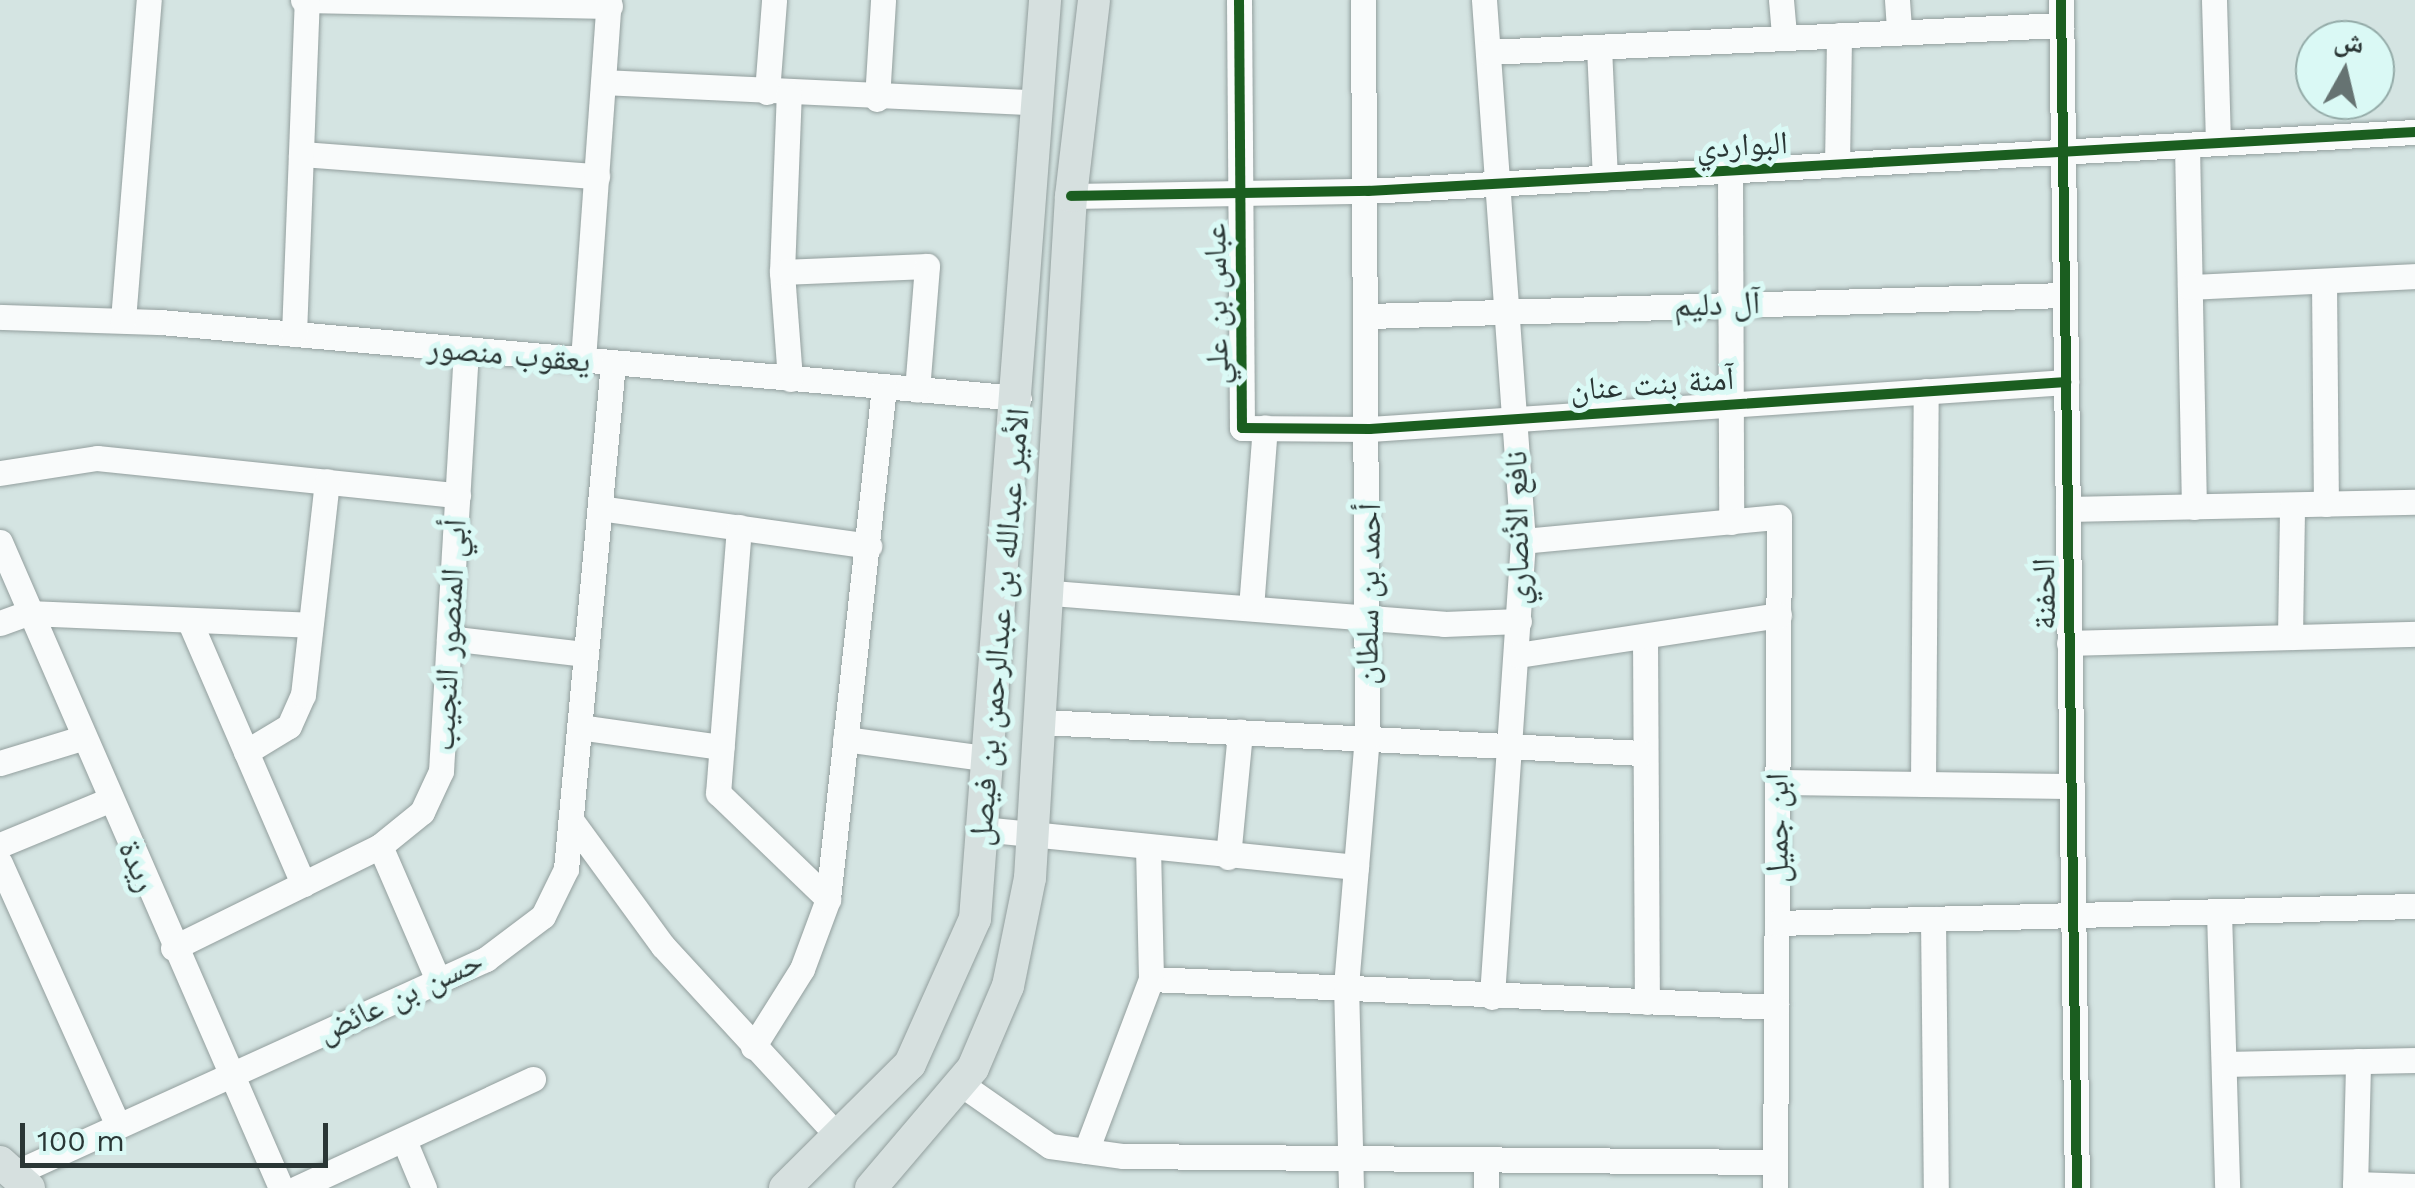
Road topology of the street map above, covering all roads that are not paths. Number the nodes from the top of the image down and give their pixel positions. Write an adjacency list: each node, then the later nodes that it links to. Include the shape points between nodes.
1 (149, 0): 47 (street)
2 (305, 0): 13 (street); 29 (street)
3 (774, 0): 22 (street)
4 (883, 0): 23 (street)
5 (1044, 0): 24 (main road, الأمير عبدالله بن عبدالرحمن بن فيصل)
6 (1094, 0): 37 (main road, الأمير عبدالله بن عبدالرحمن بن فيصل)
7 (1239, 0): 35 (street, عباس بن علي)
8 (1363, 0): 36 (street, أحمد بن سلطان)
9 (1484, 0): 20 (street, نافع الأنصاري)
10 (1781, 0): 18 (street)
11 (1898, 0): 16 (street)
12 (2214, 0): 26 (street)
13 (431, 1): 14 (street)
14 (610, 3): 21 (street)
15 (2061, 12): 16 (street); 28 (street, الحفنة)
16 (1900, 32): 17 (street)
17 (1839, 35): 18 (street); 30 (street)
18 (1784, 38): 19 (street)
19 (1599, 47): 20 (street); 33 (street)
20 (1488, 52): 34 (street, نافع الأنصاري)
21 (604, 82): 22 (street); 32 (street)
22 (778, 93): 23 (street); 38 (street)
23 (877, 98): 24 (street)
24 (1036, 102): 57 (main road, الأمير عبدالله بن عبدالرحمن بن فيصل)
25 (2415, 132): 26 (street, البواردي)
26 (2218, 143): 27 (street, البواردي)
27 (2186, 145): 28 (street, البواردي); 41 (street)
28 (2062, 152): 30 (street, البواردي); 42 (street, الحفنة)
29 (301, 154): 32 (street); 48 (street)
30 (1837, 165): 31 (street, البواردي)
31 (1730, 171): 33 (street, البواردي); 43 (street)
32 (597, 176): 50 (street)
33 (1606, 178): 34 (street, البواردي)
34 (1497, 184): 36 (street, البواردي); 44 (street, نافع الأنصاري)
35 (1240, 190): 36 (street, البواردي); 37 (street, البواردي); 60 (street, عباس بن علي)
36 (1368, 191): 45 (street, أحمد بن سلطان)
37 (1070, 196): 76 (main road, الأمير عبدالله بن عبدالرحمن بن فيصل)
38 (782, 272): 52 (street); 55 (street, via 928,266)
39 (2415, 276): 40 (street)
40 (2324, 281): 41 (street); 66 (street)
41 (2190, 287): 68 (street)
42 (2064, 295): 43 (street, آل دليم); 53 (street, الحفنة)
43 (1729, 303): 44 (street, آل دليم); 58 (street)
44 (1506, 311): 45 (street, آل دليم); 59 (street, نافع الأنصاري)
45 (1369, 316): 61 (street, أحمد بن سلطان)
46 (0, 317): 47 (street, يعقوب منصور)
47 (124, 320): 48 (street, يعقوب منصور)
48 (294, 334): 49 (street, يعقوب منصور)
49 (466, 350): 50 (street, يعقوب منصور); 64 (street, أبي المنصور النجيب)
50 (583, 360): 51 (street, يعقوب منصور)
51 (613, 363): 52 (street, يعقوب منصور); 69 (street, حسن بن عائض)
52 (790, 379): 54 (street, يعقوب منصور)
53 (2066, 382): 56 (street, آمنة بنت عنان); 70 (street, الحفنة)
54 (884, 388): 55 (street, يعقوب منصور); 75 (street)
55 (917, 390): 57 (street, يعقوب منصور)
56 (1926, 391): 58 (street, آمنة بنت عنان); 105 (street)
57 (1018, 398): 102 (main road, الأمير عبدالله بن عبدالرحمن بن فيصل)
58 (1728, 404): 59 (street, آمنة بنت عنان); 71 (street)
59 (1514, 419): 61 (street, آمنة بنت عنان); 73 (street, نافع الأنصاري)
60 (1253, 428): 61 (street, آمنة بنت عنان); 77 (street, عباس بن علي)
61 (1370, 429): 80 (street, أحمد بن سلطان)
62 (0, 473): 63 (street, via 98,458)
63 (326, 481): 64 (street); 84 (street)
64 (458, 495): 88 (street, أبي المنصور النجيب)
65 (2415, 502): 66 (street)
66 (2326, 504): 67 (street)
67 (2292, 505): 68 (street); 87 (street)
68 (2194, 506): 70 (street)
69 (600, 508): 72 (street); 90 (street, حسن بن عائض)
70 (2068, 509): 89 (street, الحفنة)
71 (1731, 522): 73 (street, ابن جميل); 79 (street, ابن جميل, via 1779,517)
72 (739, 528): 75 (street); 99 (street)
73 (1523, 541): 82 (street, نافع الأنصاري)
74 (0, 542): 78 (street, ريدة)
75 (869, 546): 97 (street)
76 (1052, 593): 77 (street); 92 (main road, الأمير عبدالله بن عبدالرحمن بن فيصل)
77 (1250, 608): 80 (street)
78 (28, 612): 81 (street); 83 (street); 95 (street, ريدة)
79 (1778, 615): 86 (street); 104 (street, ابن جميل)
80 (1367, 617): 82 (street); 96 (street, أحمد بن سلطان)
81 (189, 620): 84 (street); 100 (street)
82 (1519, 621): 91 (street, نافع الأنصاري)
83 (0, 623)
84 (310, 625): 100 (street, via 304,695 289,726)
85 (2415, 634): 87 (street)
86 (1646, 636): 91 (street); 101 (street)
87 (2290, 637): 89 (street)
88 (449, 638): 90 (street); 112 (street, أبي المنصور النجيب, via 441,771 422,812)
89 (2070, 643): 106 (street, الحفنة)
90 (586, 654): 93 (street, حسن بن عائض)
91 (1518, 655): 98 (street, نافع الأنصاري)
92 (1042, 722): 94 (street); 110 (main road, الأمير عبدالله بن عبدالرحمن بن فيصل)
93 (579, 727): 99 (street); 108 (street, حسن بن عائض)
94 (1240, 732): 96 (street); 114 (street)
95 (82, 738): 103 (street); 107 (street, ريدة)
96 (1367, 738): 98 (street); 116 (street, أحمد بن سلطان)
97 (846, 740): 102 (street); 118 (street)
98 (1514, 746): 101 (street); 128 (street, نافع الأنصاري)
99 (722, 747): 118 (street, via 718,793)
100 (246, 752): 117 (street)
101 (1642, 753): 129 (street)
102 (984, 758): 109 (main road, الأمير عبدالله بن عبدالرحمن بن فيصل)
103 (0, 763)
104 (1778, 782): 105 (street); 123 (street, ابن جميل)
105 (1922, 784): 106 (street)
106 (2072, 786): 121 (street, الحفنة)
107 (109, 800): 111 (street); 124 (street, ريدة)
108 (570, 820): 126 (street, حسن بن عائض, via 566,869 542,916); 131 (street, via 663,946)
109 (982, 828): 110 (street); 139 (main road, الأمير عبدالله بن عبدالرحمن بن فيصل, via 975,919 941,1004 910,1064)
110 (1033, 835): 113 (street); 137 (main road, الأمير عبدالله بن عبدالرحمن بن فيصل, via 1008,986)
111 (0, 845)
112 (380, 846): 117 (street, أبي المنصور النجيب); 126 (street)
113 (1148, 851): 114 (street); 125 (street)
114 (1228, 857): 116 (street)
115 (0, 862): 138 (street)
116 (1356, 867): 127 (street, أحمد بن سلطان)
117 (303, 884): 124 (street, أبي المنصور النجيب)
118 (828, 900): 131 (street, via 802,969)
119 (2415, 906): 120 (street)
120 (2219, 912): 121 (street); 134 (street)
121 (2073, 915): 122 (street); 156 (street, الحفنة)
122 (1934, 919): 123 (street); 155 (street)
123 (1776, 923): 130 (street, ابن جميل)
124 (173, 948): 135 (street, ريدة)
125 (1151, 979): 127 (street); 141 (street)
126 (438, 980): 135 (street, حسن بن عائض)
127 (1346, 986): 128 (street); 146 (street, أحمد بن سلطان)
128 (1492, 997): 129 (street)
129 (1647, 1002): 130 (street)
130 (1776, 1007): 142 (street, ابن جميل)
131 (754, 1047): 139 (street)
132 (2415, 1060): 133 (street)
133 (2358, 1061): 134 (street); 147 (street)
134 (2224, 1064): 157 (street)
135 (230, 1074): 138 (street, حسن بن عائض); 149 (street, ريدة)
136 (533, 1079): 140 (street)
137 (961, 1084): 141 (street, via 1050,1146); 145 (main road, الأمير عبدالله بن عبدالرحمن بن فيصل)
138 (118, 1126): 143 (street, حسن بن عائض)
139 (838, 1136): 152 (main road, الأمير عبدالله بن عبدالرحمن بن فيصل)
140 (406, 1145): 150 (street); 151 (street)
141 (1086, 1151): 146 (street)
142 (1775, 1162): 144 (street); 154 (street, ابن جميل)
143 (14, 1175)
144 (1486, 1175): 146 (street)
145 (897, 1176): 153 (main road, الأمير عبدالله بن عبدالرحمن بن فيصل)
146 (1352, 1176)
147 (2355, 1186): 148 (street)
148 (2415, 1186)
149 (280, 1188)
150 (298, 1188)
151 (424, 1188)
152 (785, 1188)
153 (871, 1188)
154 (1775, 1188)
155 (1936, 1188)
156 (2077, 1188)
157 (2227, 1188)

